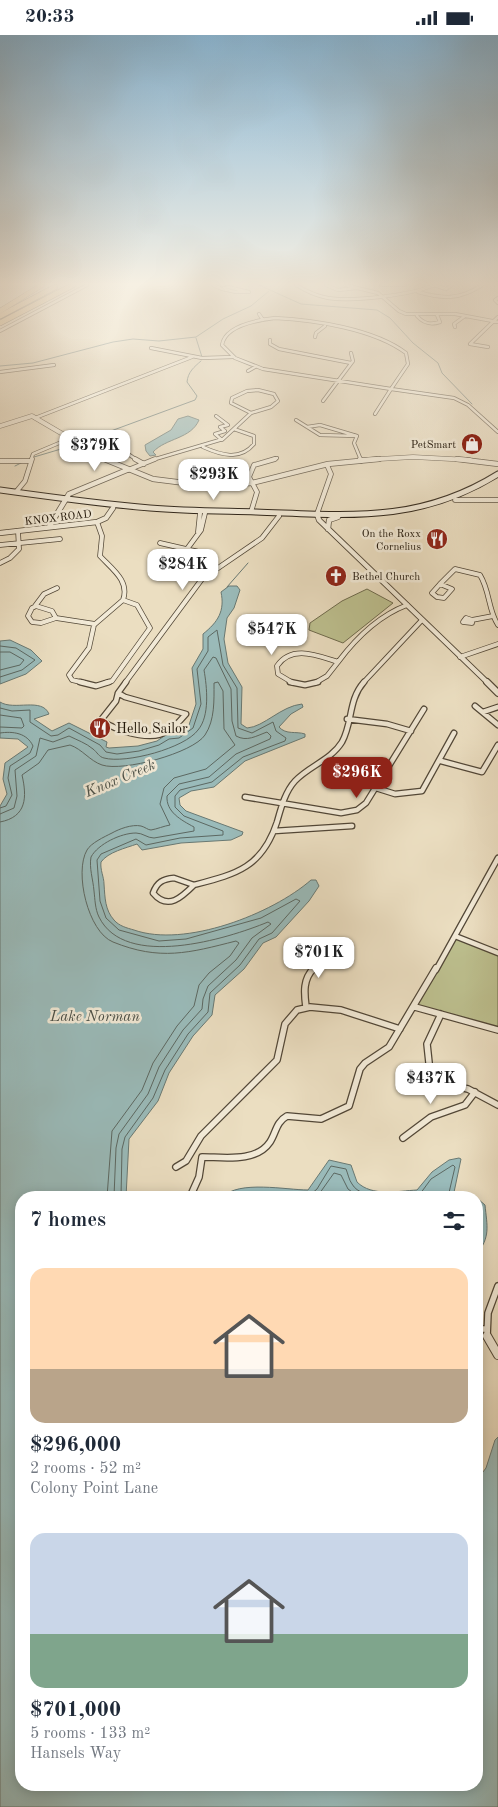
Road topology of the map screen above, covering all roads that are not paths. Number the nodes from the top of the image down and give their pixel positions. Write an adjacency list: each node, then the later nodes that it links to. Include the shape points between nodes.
1 (33, 368): 8 (street)
2 (165, 368): 14 (street)
3 (254, 368): 7 (street)
4 (260, 368): 9 (street)
5 (347, 368): 9 (street)
6 (405, 368): 10 (street)
7 (248, 371)
8 (0, 372)
9 (339, 379): 10 (street); 11 (street)
10 (392, 387): 13 (street); 22 (street, via 464,402)
11 (323, 401)
12 (251, 413): 12 (street, via 273,407 278,397 255,391 242,392 232,398 233,405); 17 (street)
13 (375, 414)
14 (33, 417): 19 (street); 24 (street)
15 (216, 417): 18 (street)
16 (296, 420): 20 (street)
17 (237, 424): 18 (street); 21 (street)
18 (228, 425): 25 (street, via 220,427 225,431 215,434)
19 (0, 427)
20 (307, 427): 23 (street, via 323,435); 23 (street, via 320,425)
21 (234, 429): 25 (street); 26 (street, via 254,436 254,444 247,452 223,456)
22 (498, 432)
23 (357, 436): 31 (street, via 355,445)
24 (71, 438): 30 (street, via 37,451); 35 (street)
25 (222, 440): 26 (street)
26 (204, 447): 32 (street, via 166,454)
27 (128, 454): 32 (street)
28 (277, 458): 38 (street, via 254,465 248,477)
29 (0, 461): 30 (street)
30 (30, 461): 40 (street, via 25,481)
31 (361, 461): 33 (street, via 445,458); 34 (street)
32 (144, 464): 35 (street)
33 (498, 464)
34 (326, 465): 38 (street); 54 (street, via 331,474)
35 (127, 470): 38 (street, via 153,479 188,484); 42 (street, via 84,486)
36 (498, 474): 46 (main road, via 477,487)
37 (498, 479): 41 (main road)
38 (251, 483): 51 (street, via 256,492)
39 (0, 492): 40 (main road); 42 (main road)
40 (16, 492): 42 (main road)
41 (467, 496): 43 (main road); 45 (street)
42 (66, 500): 47 (main road); 48 (main road); 58 (street)
43 (455, 500): 45 (street); 53 (main road)
44 (498, 500): 45 (street)
45 (472, 501)
46 (433, 503): 53 (main road); 54 (main road, via 379,513)
47 (113, 508): 49 (main road); 57 (street, KNOX ROAD)
48 (169, 509): 49 (main road); 50 (main road)
49 (134, 510): 52 (main road)
50 (235, 511): 51 (main road); 52 (main road)
51 (251, 512): 54 (main road)
52 (203, 513): 55 (main road); 66 (street, via 201,530)
53 (402, 513): 56 (main road)
54 (317, 515): 55 (main road); 56 (main road); 59 (street)
55 (279, 516): 83 (street, via 262,538 202,579)
56 (338, 517): 59 (street, via 330,520)
57 (97, 522): 58 (street, KNOX ROAD); 71 (street, via 102,536 100,556 124,584)
58 (50, 527): 60 (street, KNOX ROAD)
59 (328, 529): 72 (street)
60 (18, 531): 61 (street, KNOX ROAD); 63 (street)
61 (0, 533)
62 (60, 539): 63 (street)
63 (19, 543): 65 (street); 68 (street, via 14,555)
64 (160, 543): 66 (street)
65 (0, 545)
66 (187, 549): 67 (street)
67 (212, 555)
68 (0, 563)
69 (440, 584): 69 (street, via 432,593 441,598 448,597 452,589); 74 (street, via 455,569 475,572 483,579)
70 (56, 588): 73 (street, via 44,594)
71 (123, 600): 78 (street); 78 (street, via 137,605 150,628 115,678 96,686 75,682 69,677 89,648)
72 (407, 605): 76 (street); 82 (street, via 396,609 358,636)
73 (35, 606): 75 (street, via 52,611); 75 (street, via 28,616 30,621 39,623)
74 (493, 616): 77 (street); 79 (street)
75 (56, 617): 78 (street)
76 (422, 620): 81 (street); 89 (street, via 361,685 350,704)
77 (472, 620)
78 (96, 624)
79 (498, 625)
80 (498, 644): 81 (street)
81 (460, 657): 84 (street)
82 (338, 662): 82 (street, via 295,654 280,661 277,671 289,682 312,684 326,677)
83 (118, 693): 83 (street, via 116,701 101,720 129,732 154,737 176,727 186,714)
84 (498, 693)
85 (475, 706): 88 (street)
86 (498, 707): 88 (street)
87 (424, 709): 91 (street)
88 (483, 712): 90 (street)
89 (348, 719): 91 (street); 97 (street, via 341,743 331,755 300,775 289,788)
90 (498, 725)
91 (411, 731): 95 (street)
92 (454, 733): 94 (street)
93 (498, 745): 94 (street, via 482,772)
94 (441, 761): 95 (street, via 422,791 395,794)
95 (376, 788): 97 (street, via 363,807 352,812)
96 (246, 797): 97 (street)
97 (283, 803): 99 (street)
98 (352, 826): 99 (street)
99 (274, 831): 101 (street, via 254,865)
100 (498, 858): 102 (street)
101 (194, 885): 101 (street, via 174,878 165,879 158,883 154,893 163,902 170,903 184,897)
102 (456, 936): 103 (street); 106 (street)
103 (498, 953)
104 (343, 958): 105 (street, via 319,966 307,977 303,987)
105 (306, 1007): 108 (street, via 330,1007); 113 (street, via 286,1021 277,1060 201,1136 186,1161)
106 (415, 1007): 107 (street); 108 (street)
107 (441, 1014): 109 (street); 110 (street, via 427,1044 430,1072 441,1083)
108 (400, 1029): 114 (street, via 388,1047 360,1069 348,1107 321,1119 295,1115 284,1117 268,1146 258,1153 202,1157)
109 (498, 1030)
110 (475, 1092): 111 (street); 112 (street, via 464,1105 431,1117)
111 (498, 1105)
112 (403, 1138)
113 (176, 1167)
114 (193, 1191)
115 (498, 1286): 116 (street)
116 (484, 1329): 117 (street)
117 (498, 1355)

